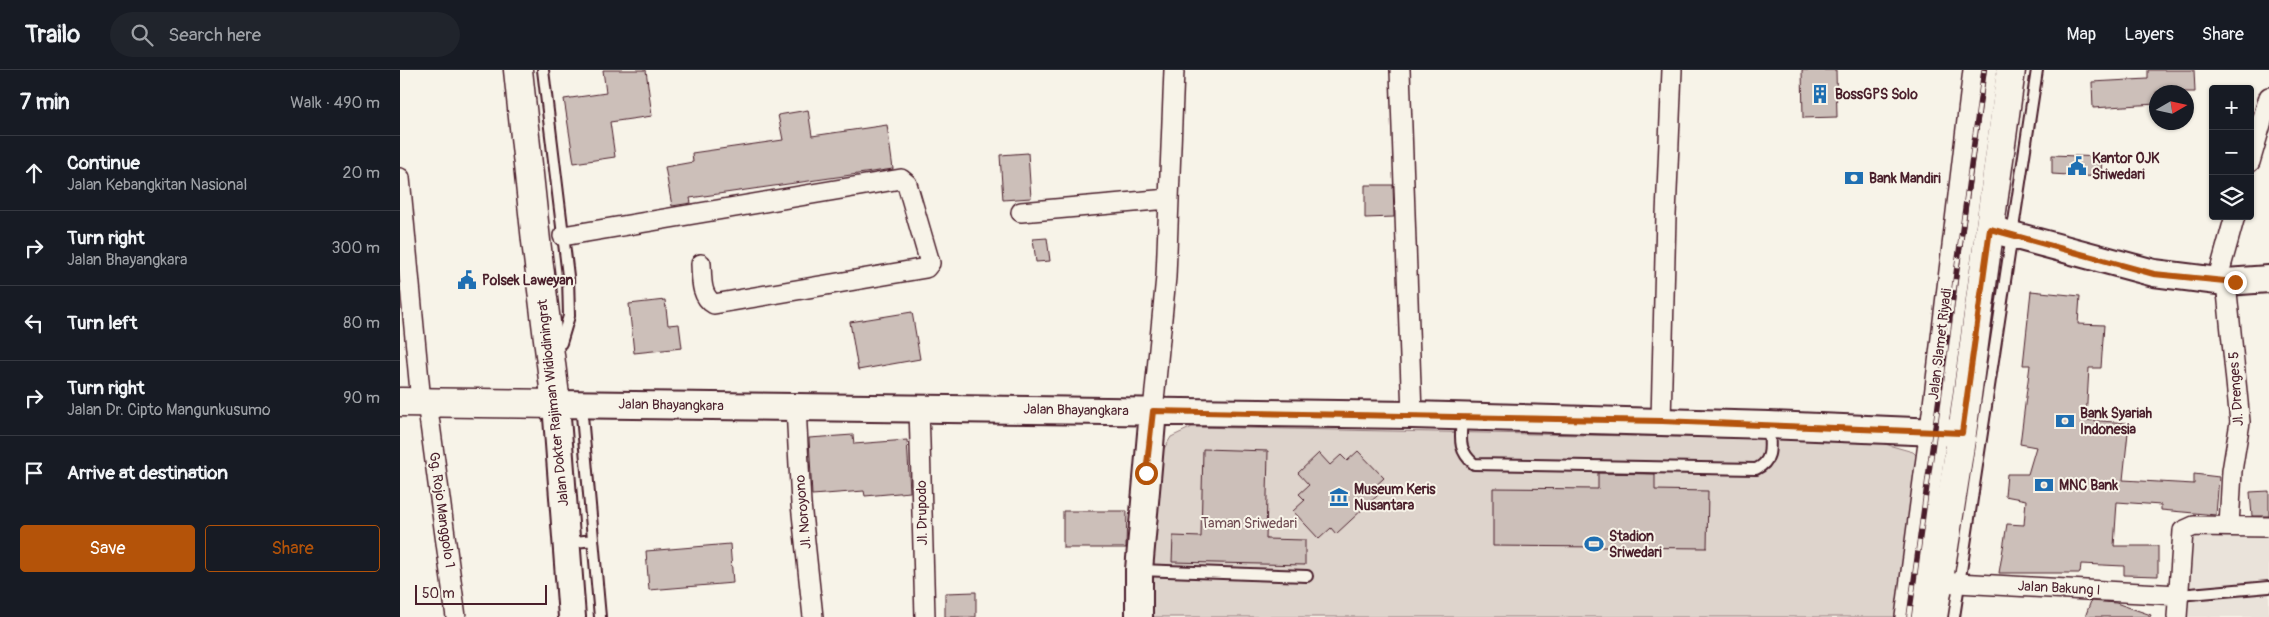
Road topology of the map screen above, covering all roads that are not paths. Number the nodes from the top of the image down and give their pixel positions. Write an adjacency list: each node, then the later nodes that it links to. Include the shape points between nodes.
1 (518, 70): 11 (main road, Jalan Dokter Rajiman Widiodiningrat)
2 (543, 70): 11 (lane)
3 (1174, 70): 14 (street)
4 (1400, 70): 28 (street)
5 (1672, 70): 30 (street)
6 (1973, 70): 32 (street, Jalan Slamet Riyadi)
7 (1992, 70): 32 (lane)
8 (2011, 70): 17 (main road)
9 (2037, 70): 17 (lane)
10 (2269, 97): 12 (street)
11 (538, 136): 18 (lane); 22 (main road, Jalan Dokter Rajiman Widiodiningrat)
12 (2254, 148)
13 (400, 178): 23 (street, Gg. Rojo Manggolo 1)
14 (1168, 199): 15 (street); 27 (street, via 1166,277)
15 (1021, 212)
16 (2234, 220): 21 (street)
17 (2002, 232): 21 (main road, via 2154,274); 32 (main road); 39 (lane)
18 (563, 236): 19 (street, via 901,179 907,184 930,263 928,267 908,271 714,304 708,301 703,291); 22 (lane, via 569,316 561,343)
19 (700, 264)
20 (2269, 279): 21 (main road)
21 (2222, 281): 33 (street, Jl. Drenges 5, via 2240,422 2232,471)
22 (549, 348): 24 (main road, Jalan Dokter Rajiman Widiodiningrat)
23 (416, 402): 24 (main road, Jalan Bhayangkara); 42 (street, Gg. Rojo Manggolo 1)
24 (569, 404): 25 (main road, Jalan Bhayangkara); 35 (lane); 36 (main road, Jalan Dokter Rajiman Widiodiningrat)
25 (796, 407): 26 (main road, Jalan Bhayangkara); 45 (street, Jl. Noroyono, via 801,504)
26 (919, 408): 27 (main road, Jalan Bhayangkara); 46 (street, Jl. Drupodo)
27 (1153, 411): 28 (main road, Jalan Bhayangkara); 37 (main road)
28 (1412, 415): 29 (main road, Jalan Bhayangkara)
29 (1462, 416): 30 (main road, Jalan Bhayangkara); 31 (lane, via 1461,445 1465,456 1474,464 1756,469 1765,465 1770,457)
30 (1662, 421): 31 (main road, Jalan Bhayangkara)
31 (1769, 425): 32 (main road, Jalan Bhayangkara)
32 (1945, 432): 39 (main road); 48 (street, Jalan Slamet Riyadi); 49 (lane)
33 (2229, 526): 34 (street); 41 (street, via 2186,528 2182,536)
34 (2269, 527)
35 (593, 540): 36 (lane); 44 (lane)
36 (567, 543): 43 (main road, Jalan Dokter Rajiman Widiodiningrat)
37 (1139, 570): 38 (lane); 47 (main road)
38 (1308, 576)
39 (1949, 583): 41 (street, Jalan Bakung I); 50 (main road); 51 (lane)
40 (2269, 587): 41 (lane)
41 (2179, 595): 52 (street)
42 (456, 617)
43 (572, 617)
44 (600, 617)
45 (814, 617)
46 (925, 617)
47 (1139, 617)
48 (1905, 617)
49 (1917, 617)
50 (1933, 617)
51 (1954, 617)
52 (2177, 617)

